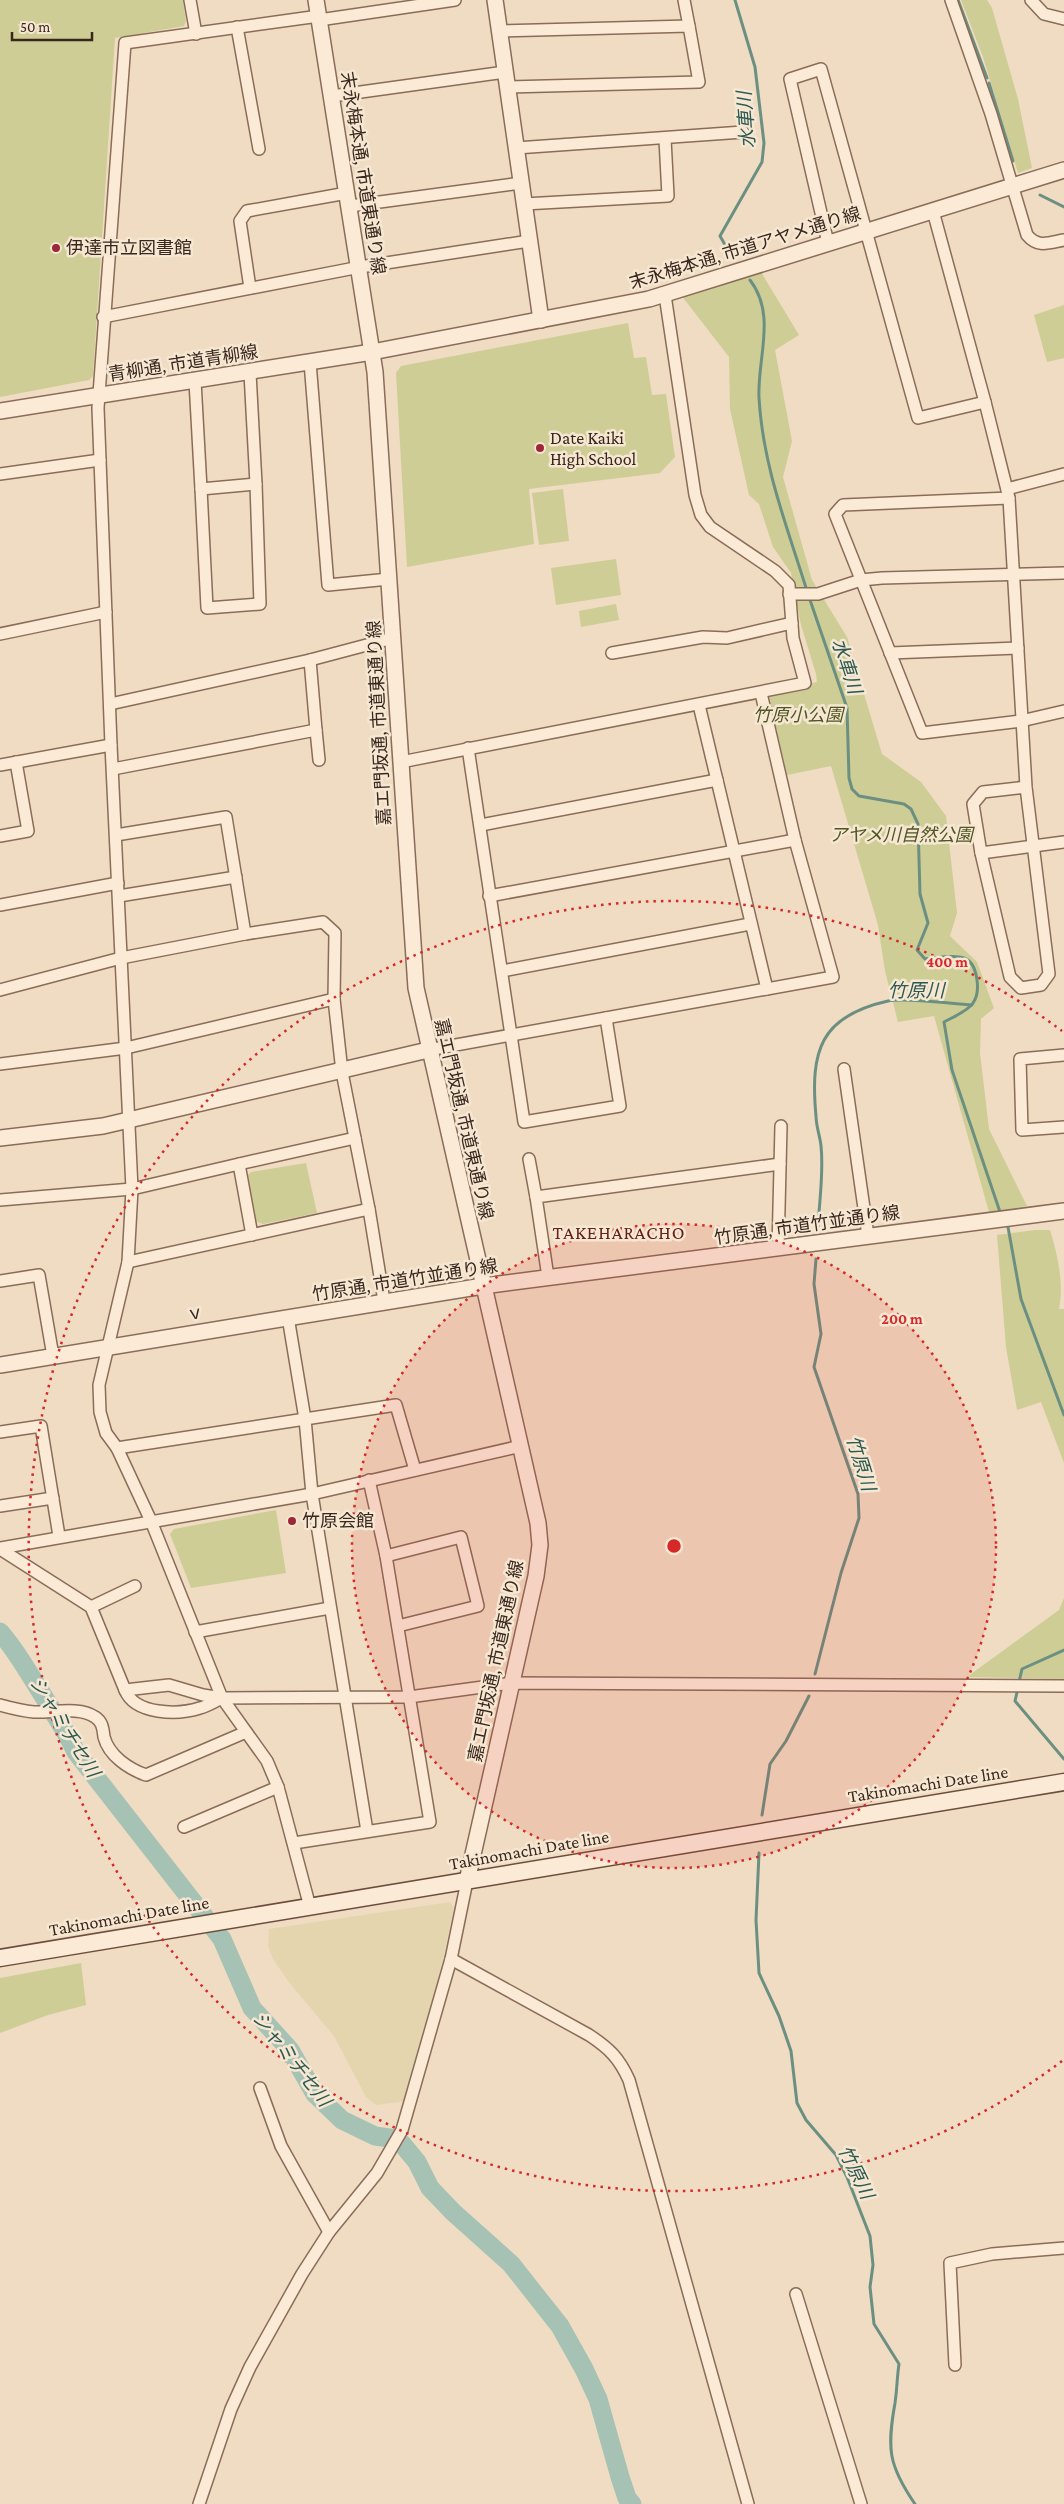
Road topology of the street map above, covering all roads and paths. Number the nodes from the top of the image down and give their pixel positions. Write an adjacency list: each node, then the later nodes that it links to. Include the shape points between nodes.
1 (190, 0): 13 (street)
2 (316, 0): 8 (street, 末永梅本通, 市道東通り線)
3 (454, 0): 8 (street)
4 (495, 0): 12 (street)
5 (684, 0): 10 (street)
6 (950, 0): 23 (street)
7 (1031, 0): 9 (street, via 1044,14)
8 (319, 18): 11 (street); 16 (street, 末永梅本通, 市道東通り線)
9 (1064, 20)
10 (689, 26): 12 (street); 15 (street, via 698,82)
11 (237, 27): 13 (street); 20 (street)
12 (500, 31): 14 (street)
13 (196, 34): 34 (street, via 125,43)
14 (505, 72): 15 (street); 16 (street)
15 (508, 87): 19 (street)
16 (332, 96): 24 (street, 末永梅本通, 市道東通り線)
17 (743, 132): 18 (street)
18 (665, 139): 19 (street); 25 (street, via 668,196)
19 (516, 148): 22 (street)
20 (259, 149)
21 (1064, 170): 23 (street, 末永梅本通, 市道アヤメ通り線)
22 (521, 183): 24 (street); 25 (street)
23 (1013, 186): 26 (street, 末永梅本通, 市道アヤメ通り線); 29 (street, via 1027,235 1033,242 1039,245)
24 (349, 199): 31 (street, 末永梅本通, 市道東通り線); 32 (street, via 247,211 240,221)
25 (524, 204): 28 (street)
26 (933, 211): 27 (street, 末永梅本通, 市道アヤメ通り線); 41 (street)
27 (866, 232): 30 (street, 末永梅本通, 市道アヤメ通り線); 30 (street, via 821,69 790,79); 41 (street, via 918,418)
28 (529, 240): 31 (street); 35 (street)
29 (1064, 240)
30 (828, 243): 33 (street, 末永梅本通, 市道アヤメ通り線)
31 (360, 267): 32 (street); 36 (street, 末永梅本通, 市道東通り線)
32 (250, 288): 34 (street)
33 (665, 294): 35 (street, 末永梅本通, 市道アヤメ通り線, via 649,300); 53 (street, via 694,495 700,515 710,527 775,571 789,585)
34 (104, 317): 40 (street)
35 (541, 320): 36 (street, 末永梅本通, 市道アヤメ通り線)
36 (372, 352): 37 (street, 青柳通, 市道青柳線); 51 (street, 嘉エ門坂通, 市道東通り線)
37 (310, 362): 38 (street, 青柳通, 市道青柳線); 51 (street, via 328,585)
38 (250, 373): 39 (street, 青柳通, 市道青柳線); 46 (street)
39 (194, 381): 40 (street, 青柳通, 市道青柳線); 47 (street)
40 (98, 395): 42 (street, 青柳通, 市道青柳線); 43 (street)
41 (985, 402): 48 (street)
42 (0, 411)
43 (100, 460): 44 (street); 54 (street)
44 (0, 474)
45 (1064, 474): 48 (street)
46 (256, 484): 47 (street); 47 (street, via 260,604 207,608)
47 (201, 489)
48 (1008, 494): 50 (street); 52 (street, via 843,505 835,514)
49 (1064, 573): 50 (street)
50 (1013, 575): 52 (street); 58 (street)
51 (389, 579): 57 (street, 嘉エ門坂通, 市道東通り線)
52 (861, 580): 53 (street, via 808,594); 60 (street)
53 (789, 594): 55 (street)
54 (106, 612): 56 (street); 63 (street)
55 (792, 623): 59 (street, via 727,638 703,637); 62 (street, via 805,683)
56 (0, 634)
57 (393, 638): 61 (street); 72 (street, 嘉エ門坂通, 市道東通り線)
58 (1018, 648): 60 (street); 66 (street)
59 (612, 653)
60 (890, 653): 66 (street, via 922,733)
61 (310, 660): 63 (street); 67 (street)
62 (761, 693): 64 (street); 80 (street)
63 (110, 704): 68 (street)
64 (699, 705): 69 (street); 75 (street)
65 (1064, 711): 66 (street)
66 (1021, 721): 76 (street)
67 (316, 730): 70 (street); 74 (street)
68 (111, 745): 71 (street); 74 (street)
69 (468, 748): 72 (street); 77 (street)
70 (319, 760)
71 (16, 762): 73 (street); 79 (street, via 28,831)
72 (400, 762): 100 (street, 嘉エ門坂通, 市道東通り線, via 416,988)
73 (0, 765)
74 (113, 768): 78 (street)
75 (717, 780): 77 (street); 83 (street)
76 (1026, 787): 82 (street); 84 (street, via 982,792 973,804)
77 (481, 825): 88 (street)
78 (116, 835): 85 (street, via 226,817); 86 (street)
79 (0, 836)
80 (795, 840): 83 (street); 94 (street, via 833,977)
81 (1064, 842): 82 (street)
82 (1033, 845): 84 (street); 84 (street, via 1049,974 1041,985 1021,988 1010,977)
83 (733, 851): 88 (street); 90 (street)
84 (981, 852)
85 (236, 877): 87 (street); 91 (street)
86 (118, 883): 87 (street); 89 (street)
87 (119, 896): 92 (street)
88 (489, 896): 93 (street)
89 (0, 906)
90 (750, 924): 93 (street); 94 (street)
91 (245, 934): 92 (street); 96 (street, via 323,922 335,933)
92 (121, 958): 95 (street); 99 (street)
93 (502, 971): 98 (street)
94 (767, 989): 97 (street)
95 (0, 990)
96 (334, 999): 99 (street); 104 (street)
97 (606, 1018): 98 (street); 98 (street, via 620,1106 524,1122)
98 (512, 1036): 100 (street)
99 (126, 1048): 102 (street); 105 (street)
100 (428, 1050): 104 (street); 124 (street, 嘉エ門坂通, 市道東通り線)
101 (1064, 1055): 107 (street, via 1020,1059 1022,1130)
102 (0, 1064)
103 (844, 1069): 119 (street)
104 (342, 1072): 105 (street); 109 (street)
105 (130, 1120): 108 (street); 113 (street)
106 (781, 1126): 112 (street)
107 (1064, 1127)
108 (0, 1138)
109 (355, 1138): 111 (street); 116 (street)
110 (529, 1159): 114 (street)
111 (238, 1164): 113 (street); 118 (street)
112 (780, 1164): 114 (street); 120 (street)
113 (132, 1189): 115 (street); 121 (street)
114 (536, 1197): 122 (street)
115 (0, 1200)
116 (369, 1210): 118 (street); 125 (street)
117 (1064, 1211): 119 (street, 竹原通, 市道竹並通り線)
118 (252, 1235): 121 (street)
119 (868, 1236): 120 (street, 竹原通, 市道竹並通り線)
120 (778, 1248): 122 (street, 竹原通, 市道竹並通り線)
121 (128, 1262): 127 (street)
122 (548, 1277): 124 (street, 竹原通, 市道竹並通り線)
123 (0, 1281): 128 (street, via 39,1275)
124 (483, 1286): 125 (street, 竹原通, 市道竹並通り線); 132 (street, 嘉エ門坂通, 市道東通り線)
125 (384, 1301): 126 (street, 竹原通, 市道竹並通り線)
126 (288, 1317): 127 (street, ｖ); 130 (street)
127 (109, 1347): 128 (street); 133 (street, via 99,1385 100,1412 106,1432)
128 (54, 1356): 129 (street)
129 (0, 1365)
130 (305, 1419): 133 (street); 134 (street, via 396,1405); 136 (street)
131 (0, 1432): 137 (street, via 41,1426)
132 (521, 1446): 134 (street); 148 (street, 嘉エ門坂通, 市道東通り線, via 540,1545)
133 (117, 1448): 139 (street)
134 (415, 1470): 135 (street)
135 (369, 1480): 136 (street); 142 (street)
136 (312, 1494): 139 (street); 145 (street)
137 (53, 1498): 138 (street); 140 (street)
138 (0, 1506)
139 (151, 1521): 140 (street); 147 (street)
140 (59, 1536): 141 (street)
141 (0, 1549): 144 (street)
142 (386, 1556): 146 (street); 146 (street, via 461,1537 478,1606)
143 (135, 1586): 144 (street)
144 (91, 1607): 150 (street)
145 (330, 1608): 147 (street); 153 (street)
146 (398, 1626): 151 (street)
147 (195, 1632): 152 (street)
148 (512, 1683): 149 (street); 151 (street); 161 (street, 嘉エ門坂通, 市道東通り線)
149 (1064, 1686)
150 (125, 1690): 152 (street, via 169,1685); 152 (street, via 128,1699 135,1704 169,1712 201,1708)
151 (409, 1697): 153 (street); 159 (street, via 430,1822)
152 (222, 1698): 153 (street); 155 (street)
153 (345, 1698): 159 (street)
154 (0, 1705): 155 (street, via 33,1712 77,1712 95,1717 104,1728 104,1738 110,1748 124,1765 146,1774)
155 (246, 1732): 157 (street, via 267,1761)
156 (1064, 1782): 161 (main road, Takinomachi Date line)
157 (278, 1787): 158 (street); 160 (street)
158 (184, 1827)
159 (367, 1831): 160 (street)
160 (294, 1843): 162 (street)
161 (467, 1881): 162 (main road, Takinomachi Date line); 164 (street)
162 (310, 1907): 163 (main road, Takinomachi Date line)
163 (0, 1958)
164 (451, 1960): 166 (street, via 402,2130 376,2173); 171 (street, via 589,2035 621,2062 629,2080)
165 (260, 2088): 166 (street, via 280,2146)
166 (329, 2232): 170 (street, via 250,2367 231,2409)
167 (1064, 2248): 169 (street, via 992,2254 950,2263)
168 (796, 2294): 172 (street)
169 (955, 2365)
170 (200, 2504)
171 (748, 2504)
172 (862, 2504)

